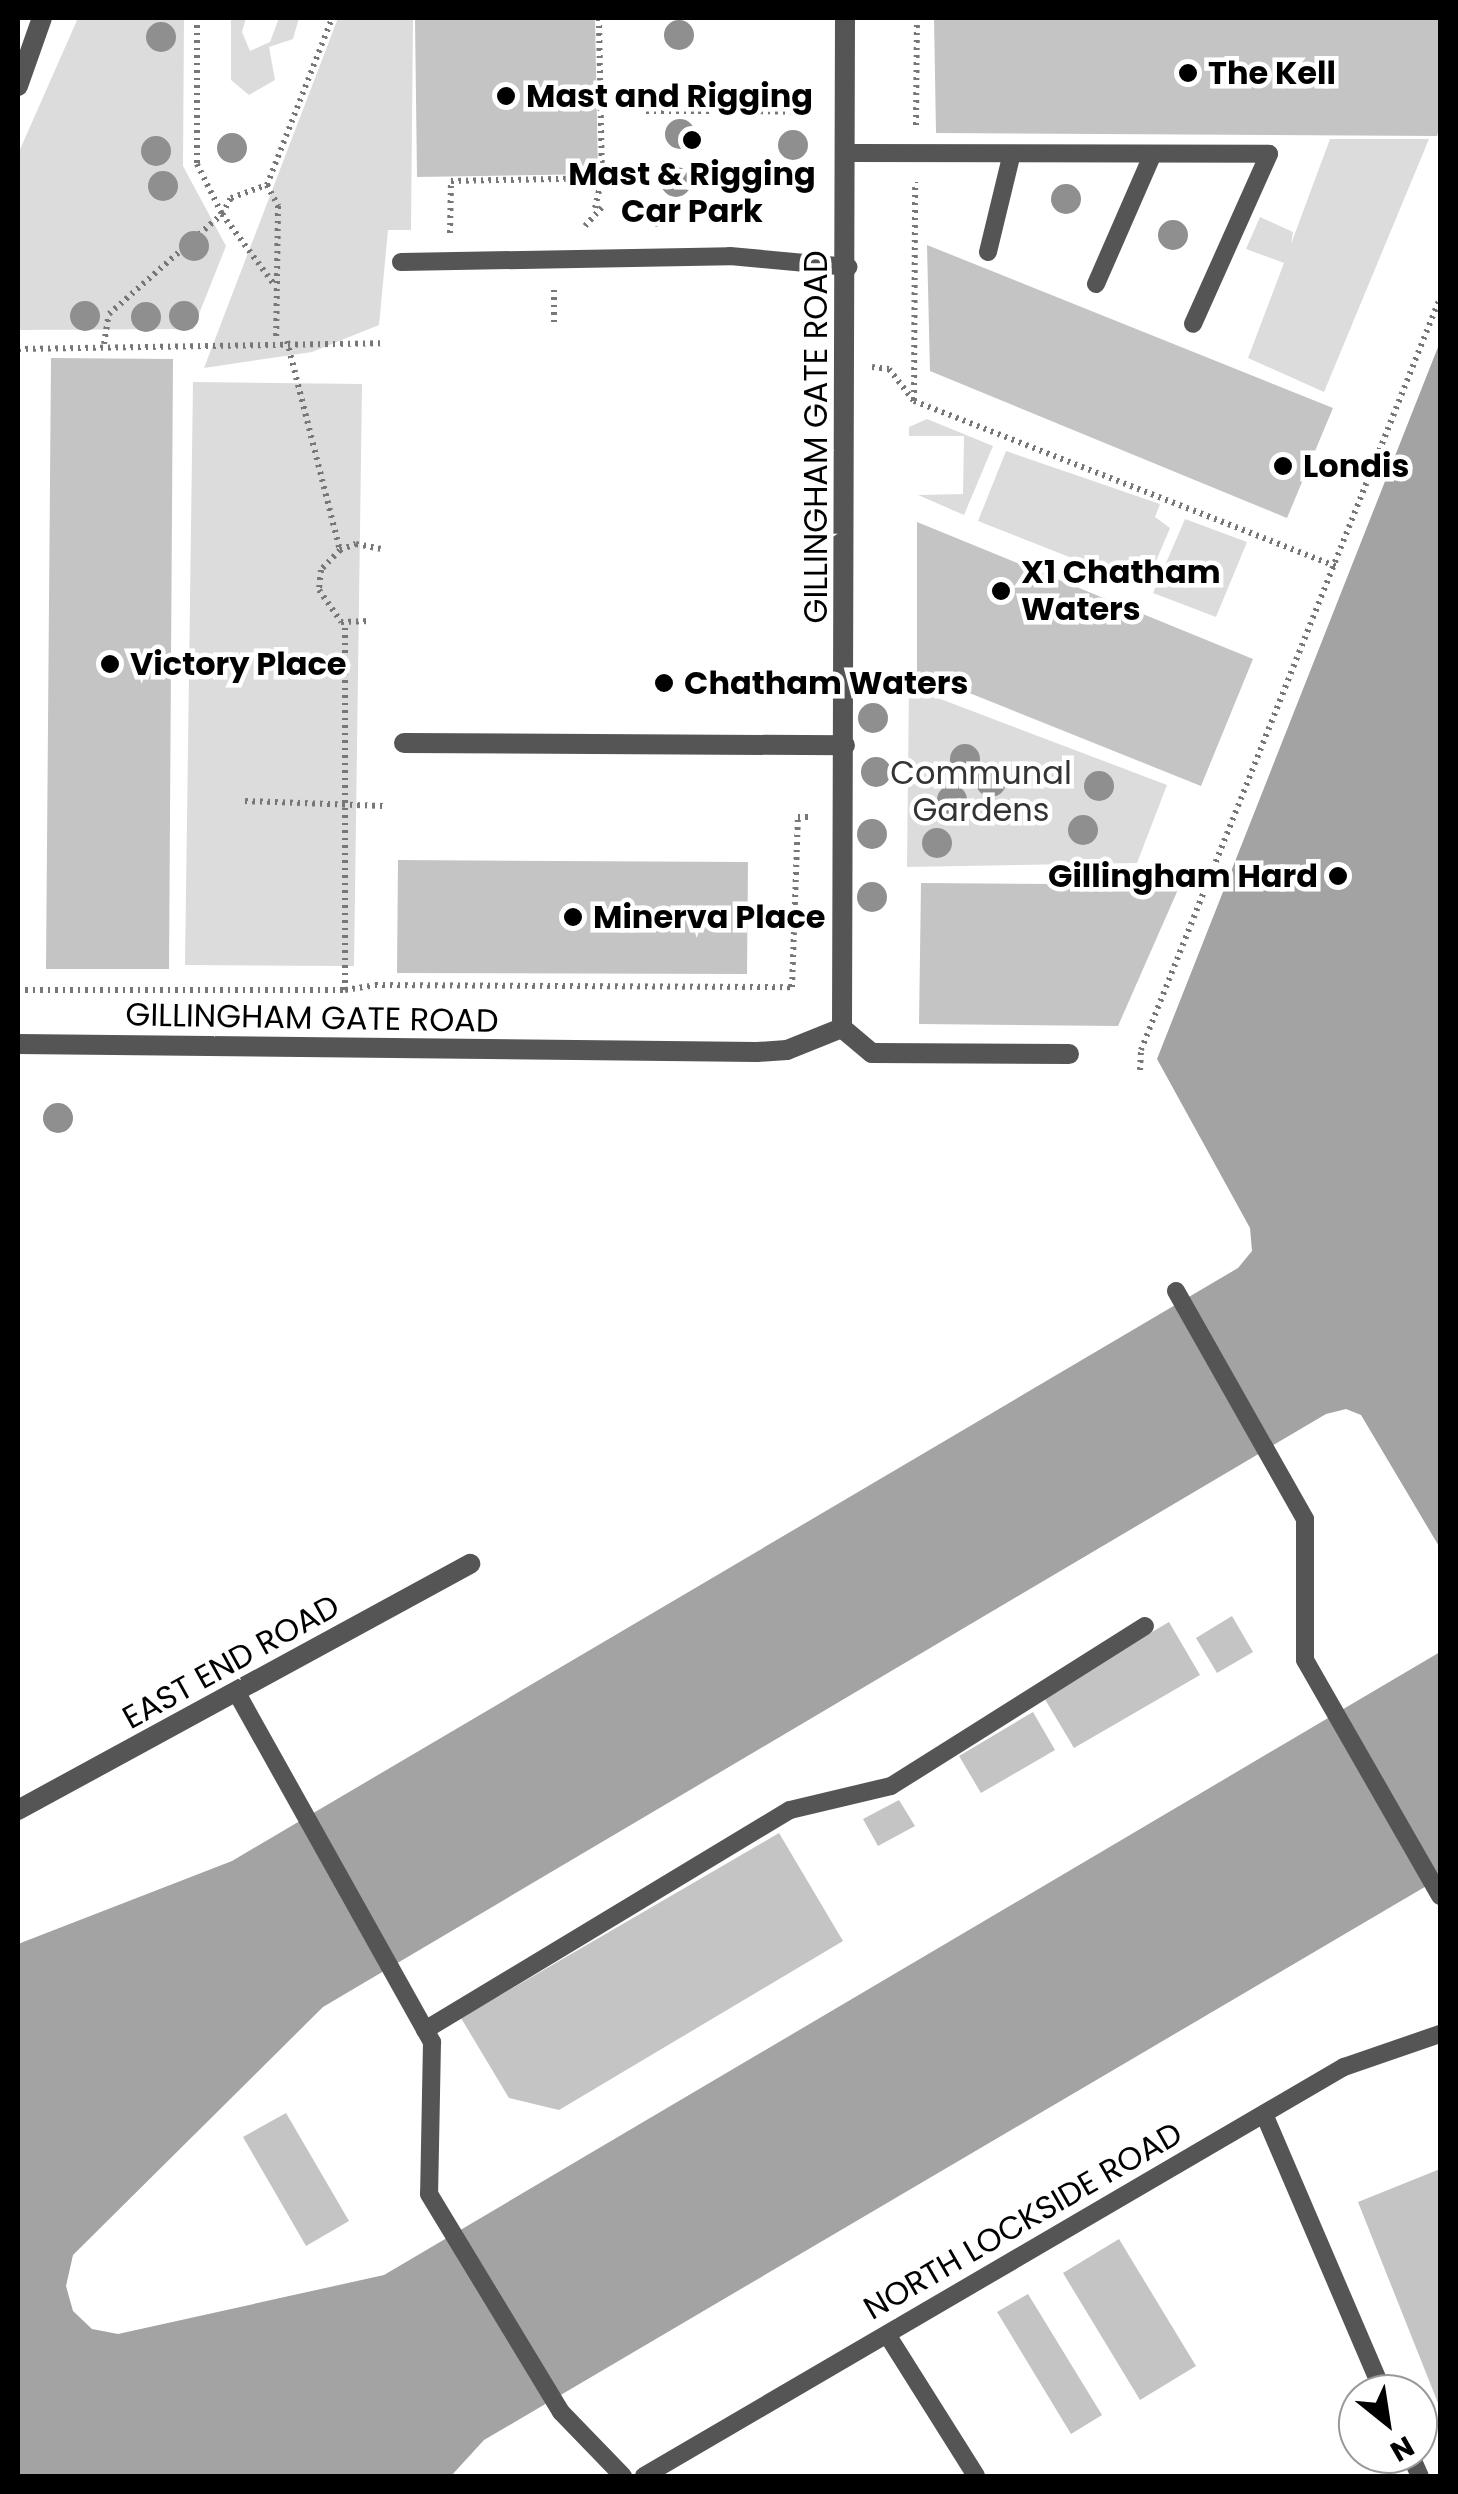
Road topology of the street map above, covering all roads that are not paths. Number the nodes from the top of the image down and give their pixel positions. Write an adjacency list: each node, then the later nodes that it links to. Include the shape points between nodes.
1 (42, 18): 3 (street)
2 (849, 21): 4 (street, GILLINGHAM GATE ROAD)
3 (18, 86)
4 (849, 153): 6 (lane); 9 (street, GILLINGHAM GATE ROAD)
5 (1152, 156): 6 (lane); 10 (lane); 11 (lane, via 1269,154)
6 (1011, 157): 7 (lane)
7 (988, 252)
8 (400, 262): 9 (lane, via 730,256)
9 (848, 267): 13 (street, GILLINGHAM GATE ROAD)
10 (1096, 284)
11 (1193, 324)
12 (404, 743): 13 (street)
13 (844, 745): 14 (street, GILLINGHAM GATE ROAD)
14 (842, 1028): 15 (street, GILLINGHAM GATE ROAD, via 787,1050 756,1052); 16 (street, via 872,1052)
15 (18, 1044)
16 (1069, 1054)
17 (1176, 1291): 22 (lane, via 1305,1518 1305,1660)
18 (470, 1564): 20 (street, EAST END ROAD)
19 (1145, 1626): 23 (lane, via 891,1786 790,1810)
20 (238, 1695): 21 (street, EAST END ROAD); 23 (lane)
21 (18, 1810)
22 (1440, 1896)
23 (425, 2030): 28 (lane, via 432,2042 429,2194 561,2412)
24 (1440, 2034): 25 (lane, NORTH LOCKSIDE ROAD, via 1344,2067)
25 (1264, 2114): 26 (lane, NORTH LOCKSIDE ROAD); 27 (lane)
26 (888, 2336): 29 (lane, NORTH LOCKSIDE ROAD); 30 (lane)
27 (1375, 2374)
28 (624, 2476)
29 (644, 2476)
30 (976, 2476)

